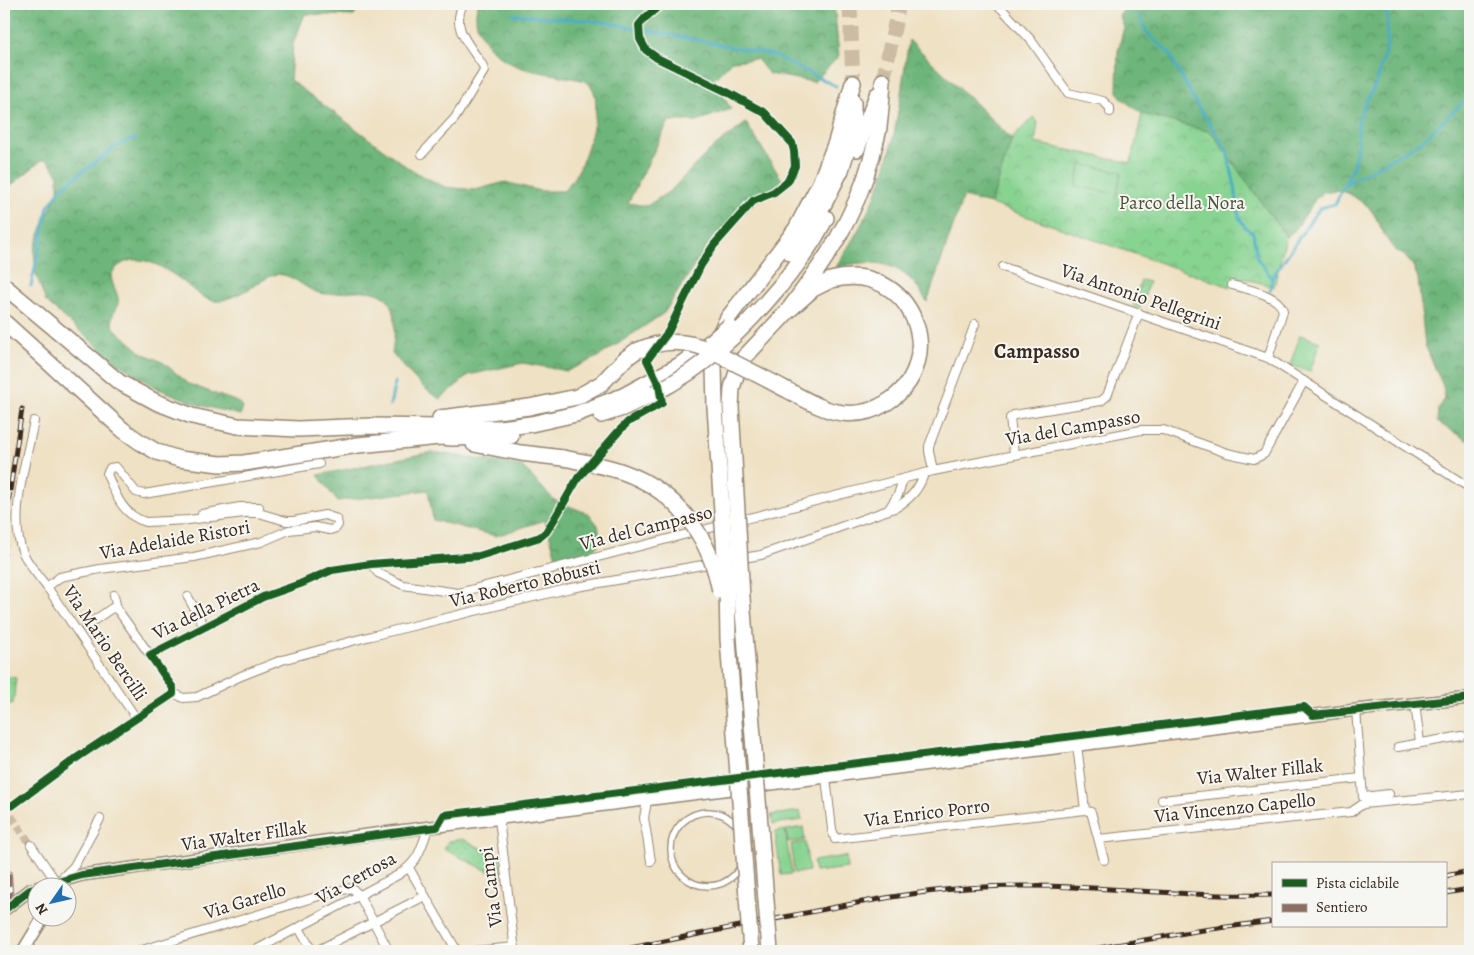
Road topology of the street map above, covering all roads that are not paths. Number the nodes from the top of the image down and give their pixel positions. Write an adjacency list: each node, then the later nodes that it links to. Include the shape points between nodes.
1 (464, 4): 5 (street, via 459,16 460,30 484,72 455,118)
2 (661, 4): 13 (street, via 639,25 640,39 646,50 765,113 792,143 795,166 788,181 774,192 753,200 714,245 668,332 649,355)
3 (994, 4): 4 (street, via 1031,40 1068,93 1103,101)
4 (1110, 112)
5 (422, 154)
6 (1003, 267): 10 (street, Via Antonio Pellegrini)
7 (1232, 285): 14 (street, via 1268,296 1282,307)
8 (4, 286): 18 (highway, via 119,382 156,402 192,416 238,426 298,429)
9 (787, 312): 13 (highway, bridge, via 813,289 831,280 858,277 876,281 899,296 914,318 919,345 909,380 898,395 876,409 851,414 825,409 692,344 663,342); 16 (highway, bridge, via 825,260 857,203 879,128 883,81 849,172 815,239 798,264 753,317 710,358); 87 (highway, bridge, via 740,362 732,388 731,407 742,598)
10 (1139, 313): 14 (street, Via Antonio Pellegrini); 20 (street, via 1107,396 1101,400 1014,415 1010,418)
11 (4, 322): 19 (highway, via 123,430 157,452 179,459 220,464 366,444)
12 (975, 324): 22 (street, via 930,446)
13 (642, 356): 18 (highway, via 625,359 602,384 560,402)
14 (1268, 358): 15 (street, Via Antonio Pellegrini)
15 (1304, 381): 20 (street, Via del Campasso, via 1264,454 1254,459 1163,430 1141,430); 24 (street)
16 (656, 389): 19 (highway, via 623,408 556,430 500,438); 28 (street, Via della Pietra, via 662,403 628,422 619,431 578,478 551,525 540,537 479,556)
17 (34, 421): 29 (street, via 16,512 17,530 23,553)
18 (372, 426): 35 (highway, bridge, via 500,428 556,419 641,388 680,365 712,341 729,326 807,232 841,170 852,130 853,83 836,142 796,229 728,318 718,339 714,366 715,407)
19 (453, 438): 35 (highway, bridge, via 612,469 664,494 688,516 703,538 714,565)
20 (1014, 454): 22 (street, Via del Campasso)
21 (319, 464): 27 (street, Via Adelaide Ristori, via 144,494 136,492 116,467 108,470 117,498 129,513 146,522)
22 (928, 472): 23 (street, Via del Campasso); 26 (street, Via Roberto Robusti, via 913,495)
23 (903, 479): 26 (street); 28 (street, Via del Campasso, via 458,592 402,585 378,573)
24 (1470, 488)
25 (259, 507): 27 (street, Via Adelaide Ristori, via 240,506)
26 (888, 510): 37 (street, Via Roberto Robusti, via 761,555 571,588 282,660 197,697 183,698)
27 (170, 520): 29 (street, Via Adelaide Ristori, via 259,513 286,521 326,515 337,519 338,525 330,530 315,527 289,530 261,542 194,557 60,577)
28 (372, 564): 34 (street, Via della Pietra, via 332,570 263,597)
29 (47, 587): 41 (street, Via Mario Bercilli)
30 (114, 595): 32 (street)
31 (188, 597): 34 (street, Via della Pietra)
32 (117, 608): 33 (street, via 112,608); 36 (street, Via della Pietra)
33 (86, 626)
34 (204, 626): 36 (street, Via della Pietra)
35 (728, 639): 86 (highway, bridge)
36 (150, 655): 37 (street, Via della Pietra)
37 (174, 692): 41 (street)
38 (1470, 698): 39 (main road, Via Walter Fillak)
39 (1415, 703): 40 (main road, Via Walter Fillak); 43 (street)
40 (1356, 710): 44 (main road, Via Walter Fillak); 47 (street)
41 (136, 718): 52 (street, via 13,805)
42 (1462, 736): 43 (street)
43 (1420, 743): 45 (street)
44 (1077, 745): 46 (main road, Via Walter Fillak); 53 (street)
45 (1398, 747)
46 (826, 778): 51 (main road, Via Walter Fillak); 53 (street, Via Enrico Porro, via 835,840)
47 (1362, 778): 48 (street, via 1363,797); 50 (street, Via Walter Fillak)
48 (1389, 794)
49 (1470, 794): 58 (street, Via Vincenzo Capello, via 1363,804 1351,812)
50 (1162, 800)
51 (647, 801): 56 (main road, Via Walter Fillak); 61 (street, via 644,818)
52 (4, 807): 54 (street)
53 (1085, 810): 58 (street, via 1090,812)
54 (11, 816)
55 (100, 819): 65 (street, via 74,866)
56 (499, 820): 57 (main road, Via Walter Fillak); 77 (street, Via Campi)
57 (428, 829): 62 (street, Via Certosa, via 419,855); 66 (main road, Via Walter Fillak)
58 (1099, 839): 60 (street)
59 (31, 845): 64 (street)
60 (1104, 860)
61 (651, 861)
62 (409, 868): 71 (street, Via Certosa); 72 (street)
63 (8, 874): 73 (street)
64 (52, 878)
65 (63, 878)
66 (74, 878)
67 (686, 880): 67 (street, via 672,858 673,837 678,827 697,813 709,812 731,819 744,838 746,850 738,872 719,886 696,885)
68 (28, 892): 69 (main road, Via Walter Fillak)
69 (24, 894): 70 (main road); 73 (main road, Via Walter Fillak)
70 (28, 895)
71 (359, 895): 74 (street); 76 (street, Via Certosa); 79 (street, Via Garello, via 352,888 332,892)
72 (425, 896): 74 (street); 84 (street)
73 (7, 907)
74 (373, 922): 82 (street); 83 (street)
75 (37, 928): 78 (main road)
76 (299, 928): 80 (street, Via Certosa); 81 (street)
77 (515, 949): 85 (street)
78 (23, 951)
79 (142, 951)
80 (254, 951)
81 (312, 951)
82 (316, 951)
83 (389, 951)
84 (457, 951)
85 (474, 951)
86 (751, 951)
87 (770, 951)

